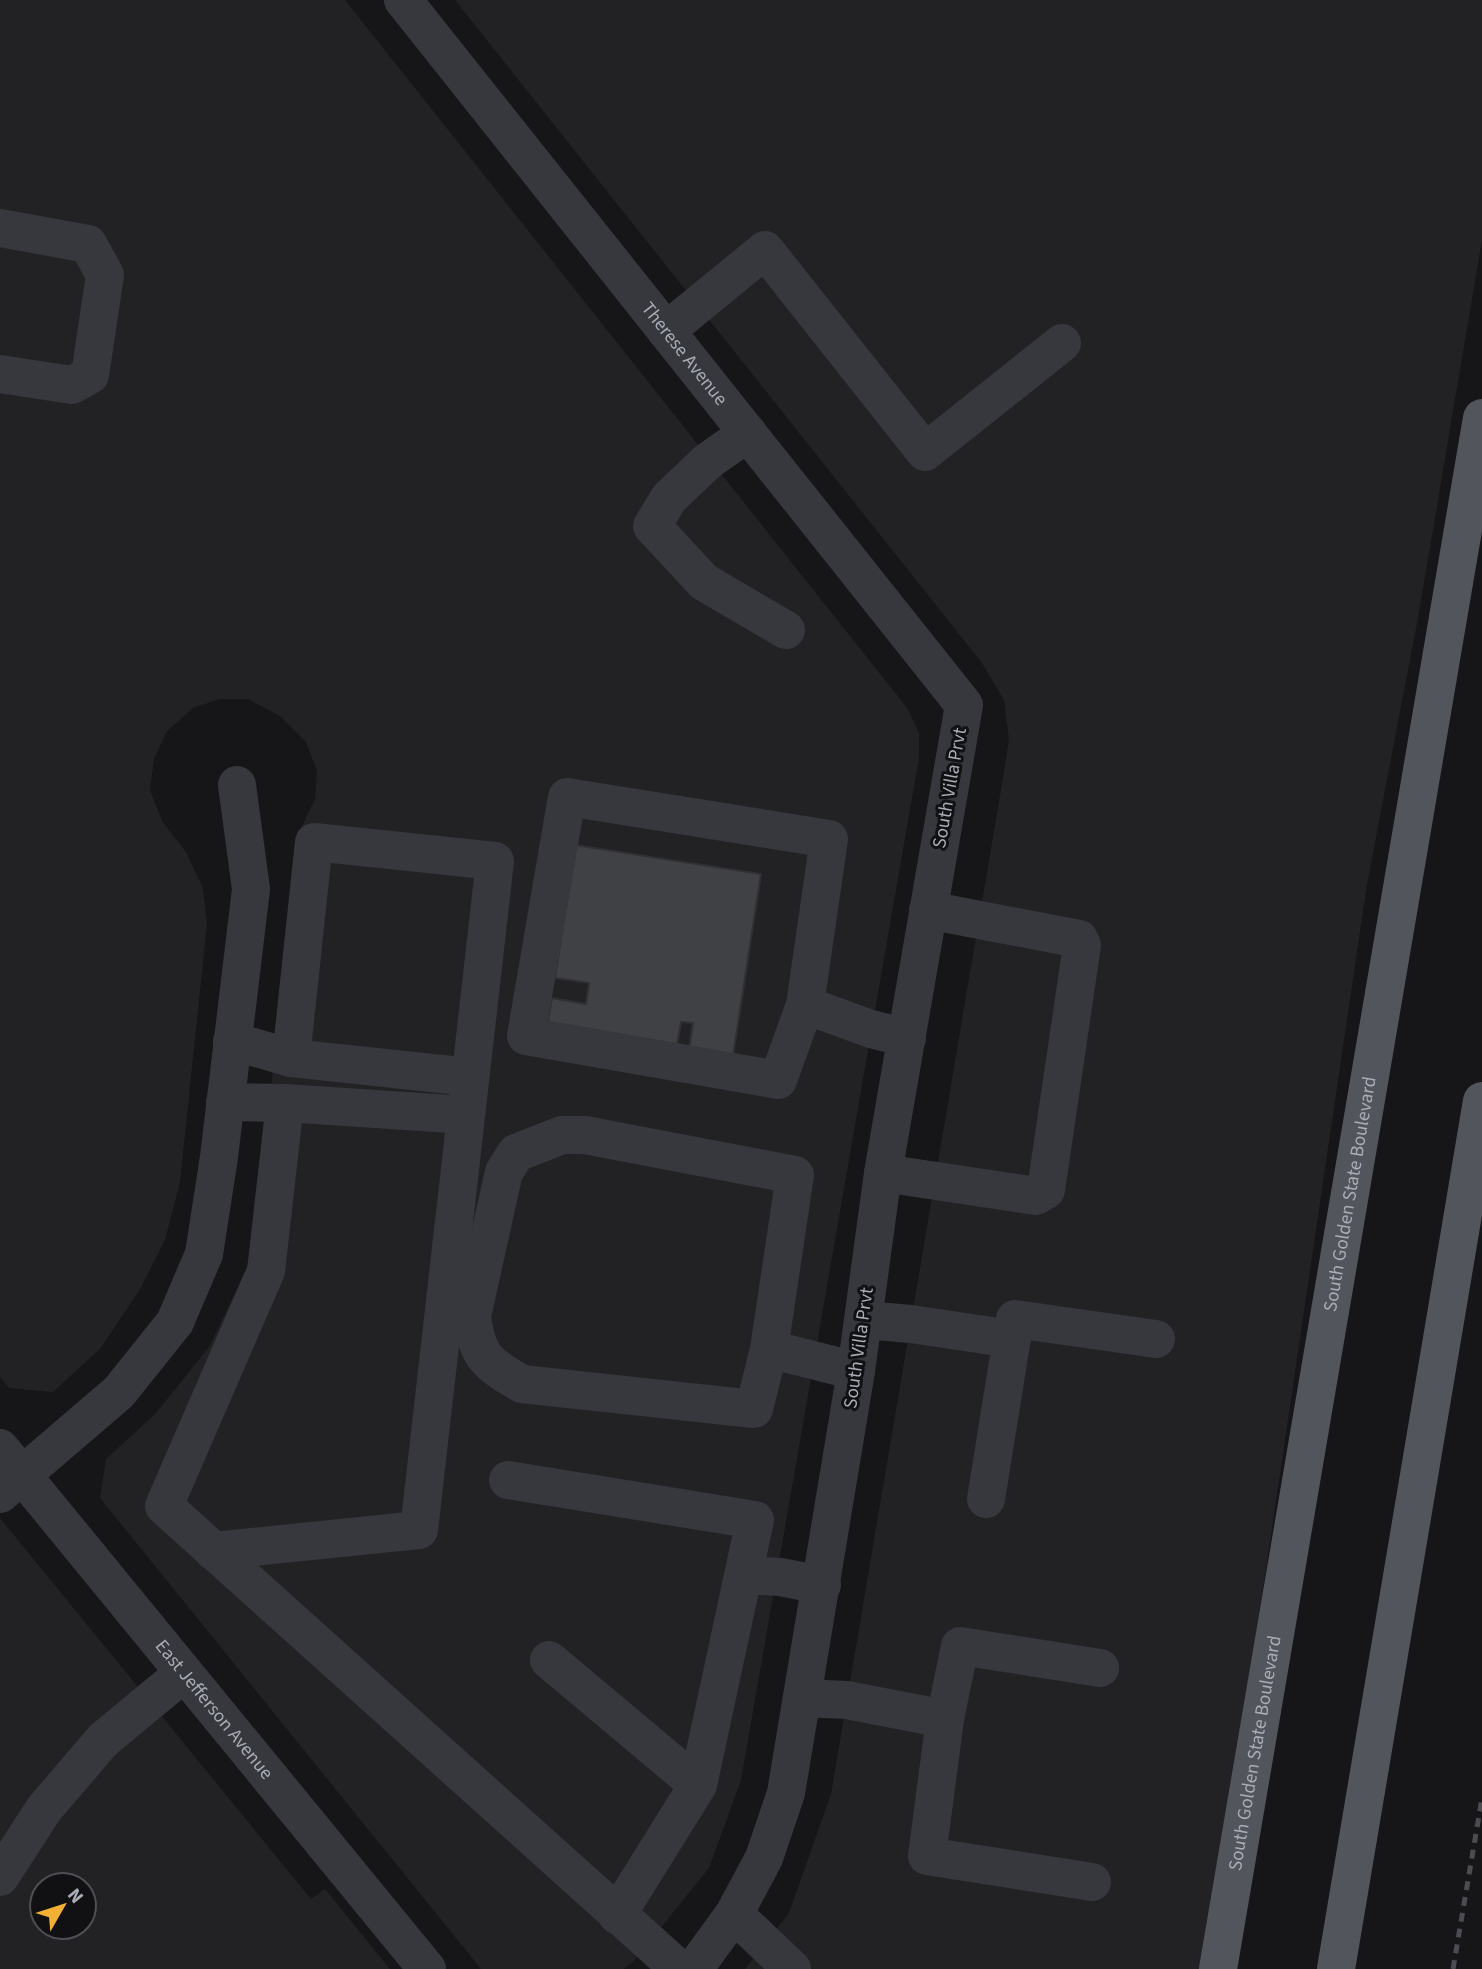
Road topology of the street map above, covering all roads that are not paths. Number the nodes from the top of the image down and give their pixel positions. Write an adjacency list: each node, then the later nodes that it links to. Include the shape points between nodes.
1 (403, 0): 3 (street, Therese Avenue)
2 (0, 228): 5 (street, via 88,244 105,275 90,375 72,385)
3 (666, 331): 4 (street, via 765,250 925,452); 6 (street, Therese Avenue)
4 (1062, 343)
5 (0, 374)
6 (748, 433): 8 (street, via 708,461 669,498 652,526 704,582); 9 (street, Therese Avenue)
7 (1481, 436): 47 (main road, South Golden State Boulevard)
8 (786, 630)
9 (964, 705): 11 (street, South Villa Prvt)
10 (237, 785): 14 (street, via 250,889)
11 (928, 910): 13 (street, South Villa Prvt); 21 (street, via 1079,939 1082,945 1046,1190 1036,1196)
12 (805, 1004): 12 (street, via 829,839 567,797 526,1036 778,1080); 13 (street)
13 (906, 1038): 21 (street, South Villa Prvt)
14 (232, 1041): 15 (street); 18 (street)
15 (291, 1058): 16 (street); 16 (street, via 314,842 495,861)
16 (470, 1077): 20 (street)
17 (1482, 1101): 48 (main road)
18 (225, 1102): 19 (street); 27 (street, via 204,1254 175,1322 119,1392)
19 (285, 1103): 20 (street); 30 (street, via 266,1271 164,1506)
20 (466, 1115): 30 (street, via 419,1530)
21 (883, 1173): 22 (street, South Villa Prvt)
22 (864, 1320): 23 (street); 26 (street, South Villa Prvt)
23 (1012, 1339): 24 (street, via 1015,1319); 29 (street)
24 (1156, 1339)
25 (769, 1349): 25 (street, via 795,1175 585,1135 562,1135 516,1153 504,1172 472,1316 475,1340 489,1365 522,1384 754,1409); 26 (street)
26 (856, 1371): 32 (street, South Villa Prvt)
27 (8, 1473): 35 (street, East Jefferson Avenue)
28 (508, 1480): 31 (street, via 755,1520)
29 (986, 1499)
30 (213, 1551): 42 (street)
31 (743, 1575): 32 (street); 38 (street)
32 (822, 1585): 36 (street, South Villa Prvt)
33 (549, 1660): 38 (street)
34 (1100, 1668): 37 (street, via 960,1646)
35 (184, 1673): 39 (street, via 103,1740 44,1809); 43 (street, East Jefferson Avenue)
36 (802, 1698): 37 (street, via 847,1700); 41 (street, South Villa Prvt, via 786,1793 764,1858)
37 (945, 1719): 40 (street, via 927,1856)
38 (698, 1785): 42 (street)
39 (0, 1877)
40 (1092, 1882)
41 (734, 1914): 45 (street, South Villa Prvt); 46 (street)
42 (618, 1915): 44 (street)
43 (427, 1969)
44 (679, 1969)
45 (694, 1969)
46 (792, 1969)
47 (1218, 1969)
48 (1336, 1969)

